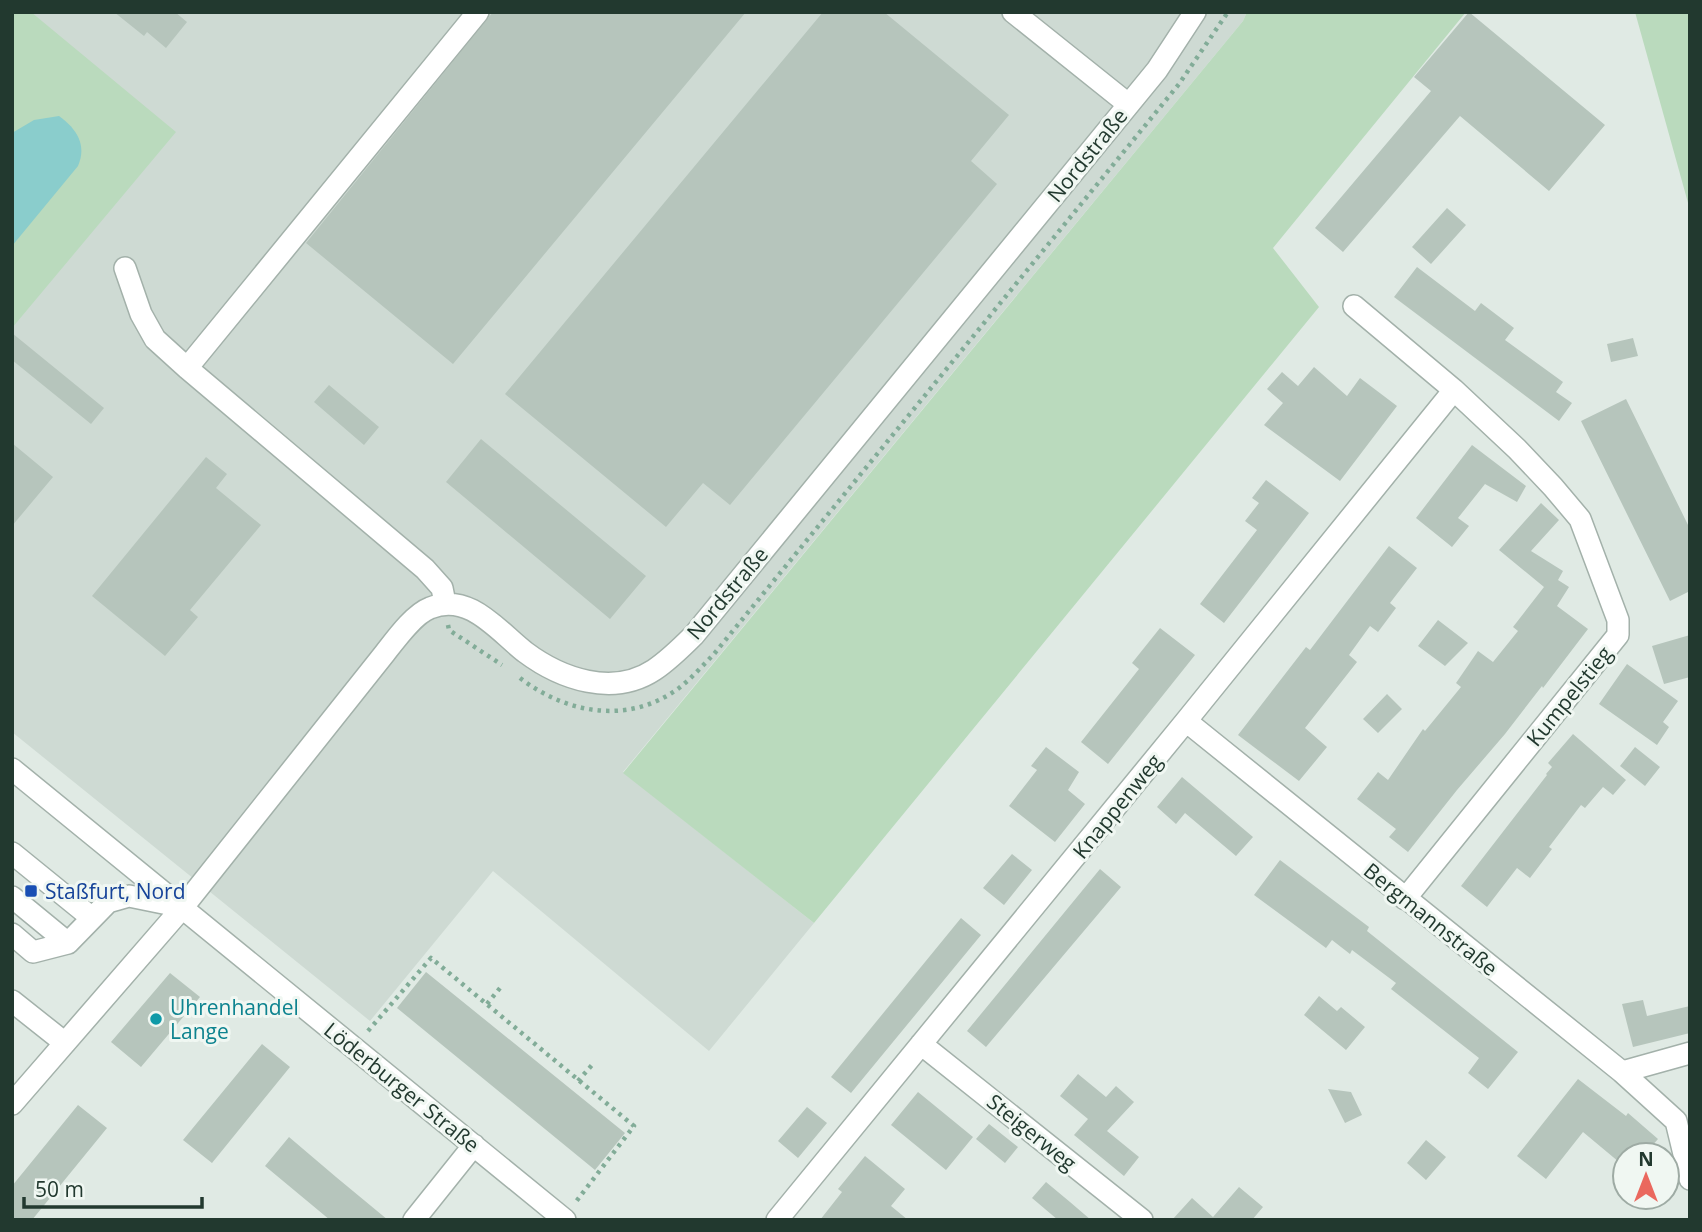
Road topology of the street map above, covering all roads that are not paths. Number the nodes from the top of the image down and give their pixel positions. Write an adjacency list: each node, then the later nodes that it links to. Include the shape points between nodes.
1 (478, 12): 7 (street)
2 (1013, 12): 4 (street)
3 (1195, 12): 4 (street, Nordstraße)
4 (1128, 104): 9 (street, Nordstraße, via 694,635 661,665 630,681 607,684 578,679 526,653 481,615)
5 (125, 268): 7 (street, via 155,339)
6 (1354, 306): 8 (street, Kumpelstieg)
7 (187, 368): 9 (street, via 425,569 442,588)
8 (1454, 390): 10 (street, Knappenweg); 14 (street, Kumpelstieg, via 1517,449 1580,519 1618,620 1618,635)
9 (445, 603): 15 (street, via 427,608 403,631)
10 (1186, 721): 14 (street, Bergmannstraße); 21 (street, Knappenweg)
11 (12, 769): 15 (street, Löderburger Straße)
12 (12, 853): 16 (street)
13 (12, 897): 18 (street)
14 (1405, 899): 23 (street, Bergmannstraße)
15 (183, 907): 16 (street, via 129,896 107,902); 20 (street); 25 (street, Löderburger Straße)
16 (92, 918): 18 (street)
17 (12, 934): 18 (street, via 33,951)
18 (68, 943)
19 (12, 1001): 20 (street)
20 (65, 1043): 24 (street)
21 (921, 1044): 29 (street, Knappenweg); 30 (street, Steigerweg)
22 (1690, 1053): 23 (street)
23 (1622, 1072): 26 (street, Bergmannstraße, via 1675,1121)
24 (12, 1104)
25 (474, 1145): 27 (street, Löderburger Straße); 28 (street)
26 (1690, 1179)
27 (564, 1219)
28 (414, 1220)
29 (777, 1220)
30 (1142, 1220)

